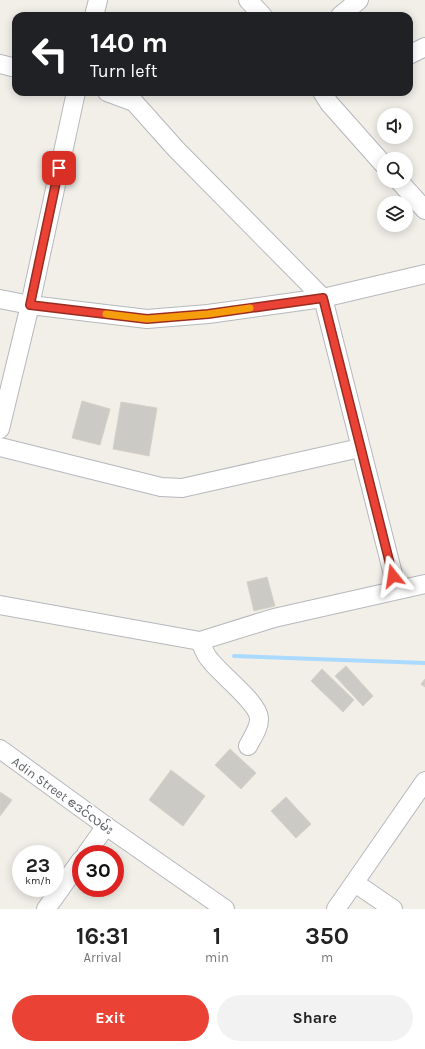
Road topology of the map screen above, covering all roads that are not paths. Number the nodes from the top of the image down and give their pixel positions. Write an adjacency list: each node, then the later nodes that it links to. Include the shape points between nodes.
1 (98, 0): 4 (street)
2 (248, 0): 5 (street)
3 (359, 0): 6 (street)
4 (95, 12)
5 (259, 12)
6 (345, 12)
7 (425, 47): 8 (street)
8 (413, 54)
9 (0, 64): 10 (street)
10 (12, 67)
11 (75, 96): 20 (street)
12 (118, 96): 18 (street, via 134,102 176,149)
13 (330, 96): 14 (street)
14 (377, 156)
15 (405, 188): 16 (street)
16 (425, 210)
17 (425, 274): 18 (street)
18 (323, 298): 20 (street, via 208,314 147,319); 23 (street)
19 (0, 299): 20 (street)
20 (30, 305): 21 (street)
21 (0, 429)
22 (0, 447): 23 (street, via 162,487 182,488)
23 (360, 448): 25 (street)
24 (425, 584): 25 (street)
25 (397, 590): 27 (street, via 274,618)
26 (0, 605): 27 (street)
27 (205, 651): 28 (street, via 258,712 258,724)
28 (248, 746)
29 (0, 749): 31 (street, Adin Street ဧဒင်လမ်း)
30 (425, 781): 34 (street)
31 (106, 826): 32 (street); 36 (street, Adin Street ဧဒင်လမ်း)
32 (92, 845)
33 (72, 873): 35 (street)
34 (354, 883): 37 (street); 38 (street)
35 (46, 909)
36 (225, 909)
37 (336, 909)
38 (393, 909)

